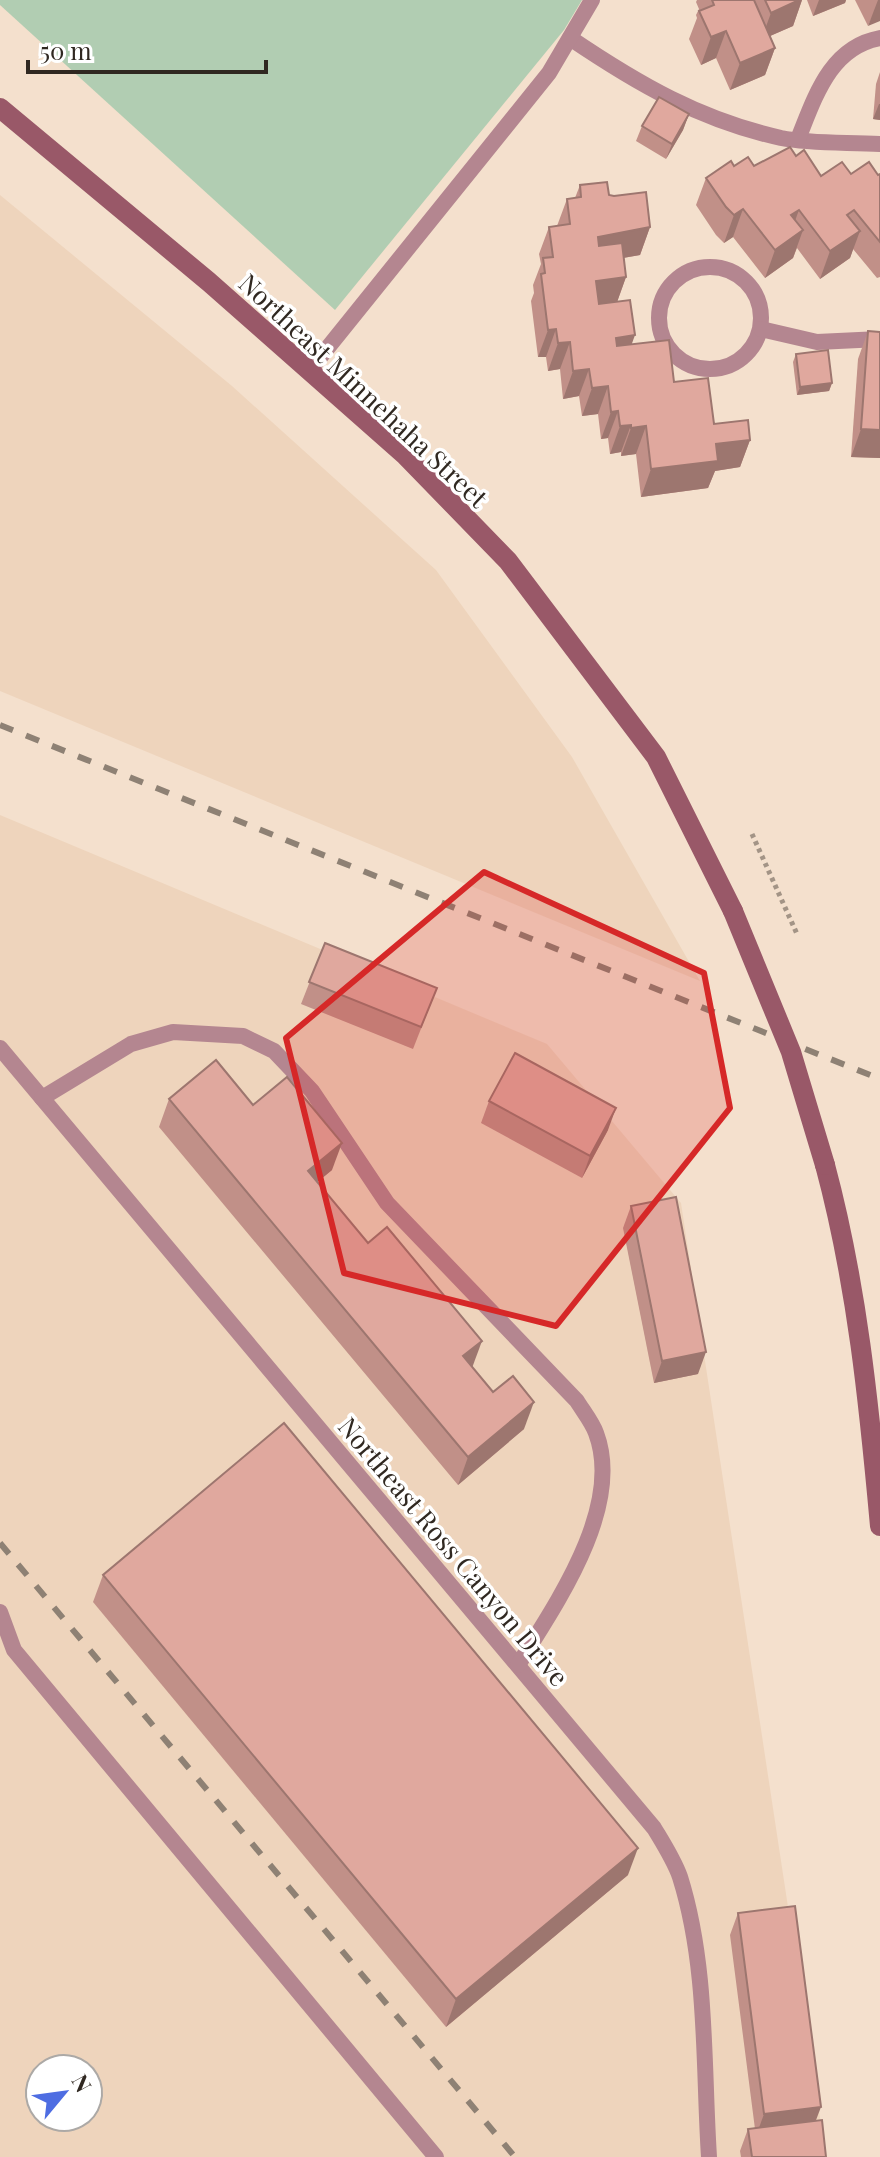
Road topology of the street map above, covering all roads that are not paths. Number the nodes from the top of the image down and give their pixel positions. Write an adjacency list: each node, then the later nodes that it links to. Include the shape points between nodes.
1 (592, 0): 2 (lane)
2 (570, 38): 5 (lane, via 624,75 703,116); 9 (lane, via 549,73)
3 (880, 38): 5 (lane, via 855,45 834,65)
4 (0, 108): 9 (main road, Northeast Minnehaha Street)
5 (798, 139): 6 (lane)
6 (880, 144)
7 (761, 329): 7 (lane, via 752,348 736,363 694,367 676,357 663,339 663,297 694,269 715,267 736,274 752,288); 8 (lane, via 817,342)
8 (880, 339)
9 (309, 371): 12 (main road, Northeast Minnehaha Street, bridge, via 405,455 508,561 656,757 733,911 791,1052 847,1246)
10 (0, 1048): 11 (lane, Northeast Ross Canyon Drive)
11 (42, 1098): 14 (lane, Northeast Ross Canyon Drive); 14 (lane, via 131,1044 173,1032 243,1036 274,1051 312,1091 387,1203 577,1401 596,1433 604,1474 594,1525 558,1600)
12 (880, 1526)
13 (0, 1612): 15 (lane, via 14,1650)
14 (518, 1665): 16 (lane, Northeast Ross Canyon Drive, via 654,1828 679,1873 697,1957)
15 (436, 2157)
16 (709, 2157)

